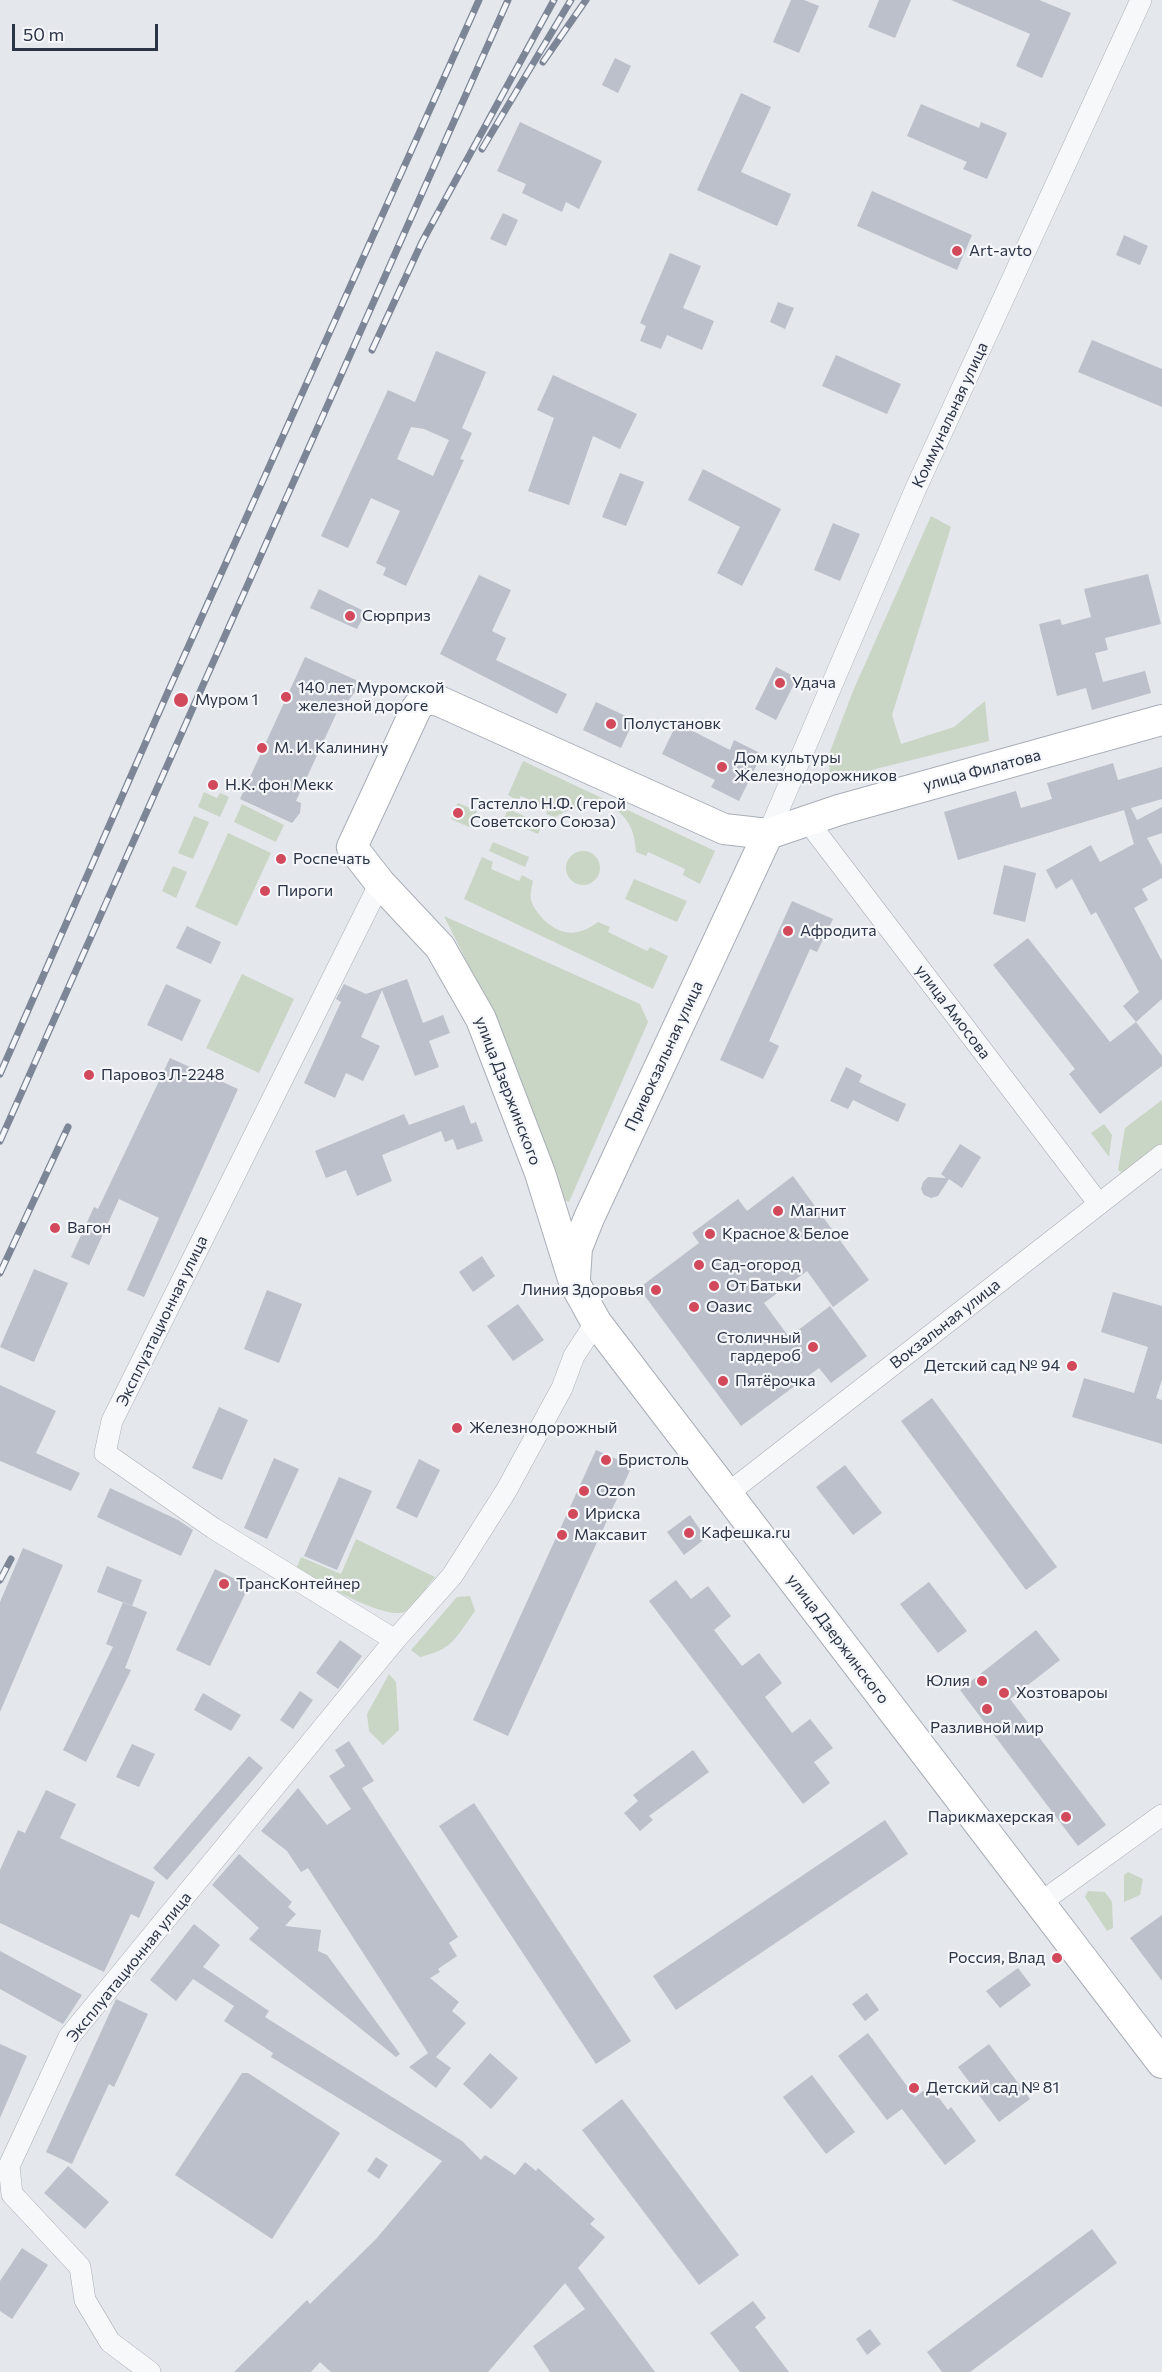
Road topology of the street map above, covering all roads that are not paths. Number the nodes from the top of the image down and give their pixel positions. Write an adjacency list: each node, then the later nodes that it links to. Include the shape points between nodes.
1 (1141, 0): 4 (street, Коммунальная улица, via 916,488)
2 (1162, 720): 3 (street, улица Филатова)
3 (806, 819): 4 (street, улица Филатова); 8 (street, улица Амосова)
4 (768, 834): 5 (street, улица Дзержинского, via 724,830 439,701 424,699 416,708 352,848); 9 (street, Привокзальная улица)
5 (380, 883): 7 (street, улица Дзержинского, via 440,947 481,1019); 13 (street, Эксплуатационная улица, via 112,1421 105,1453 213,1528)
6 (1162, 1155): 8 (street, Вокзальная улица)
7 (547, 1196): 9 (street, via 567,1213); 10 (street, улица Дзержинского)
8 (1099, 1204): 12 (street, Вокзальная улица)
9 (589, 1218): 10 (street, Привокзальная улица, via 578,1248)
10 (574, 1282): 11 (street, улица Дзержинского)
11 (596, 1322): 12 (street, улица Дзержинского); 13 (street, Эксплуатационная улица, via 574,1356 562,1388 506,1491 452,1576)
12 (727, 1494): 15 (street, улица Дзержинского)
13 (395, 1640): 17 (street, Эксплуатационная улица, via 69,2037 9,2166 12,2194 80,2267 85,2300 110,2342)
14 (1162, 1815): 15 (street)
15 (1040, 1903): 16 (street, улица Дзержинского)
16 (1162, 2063)
17 (150, 2372)

